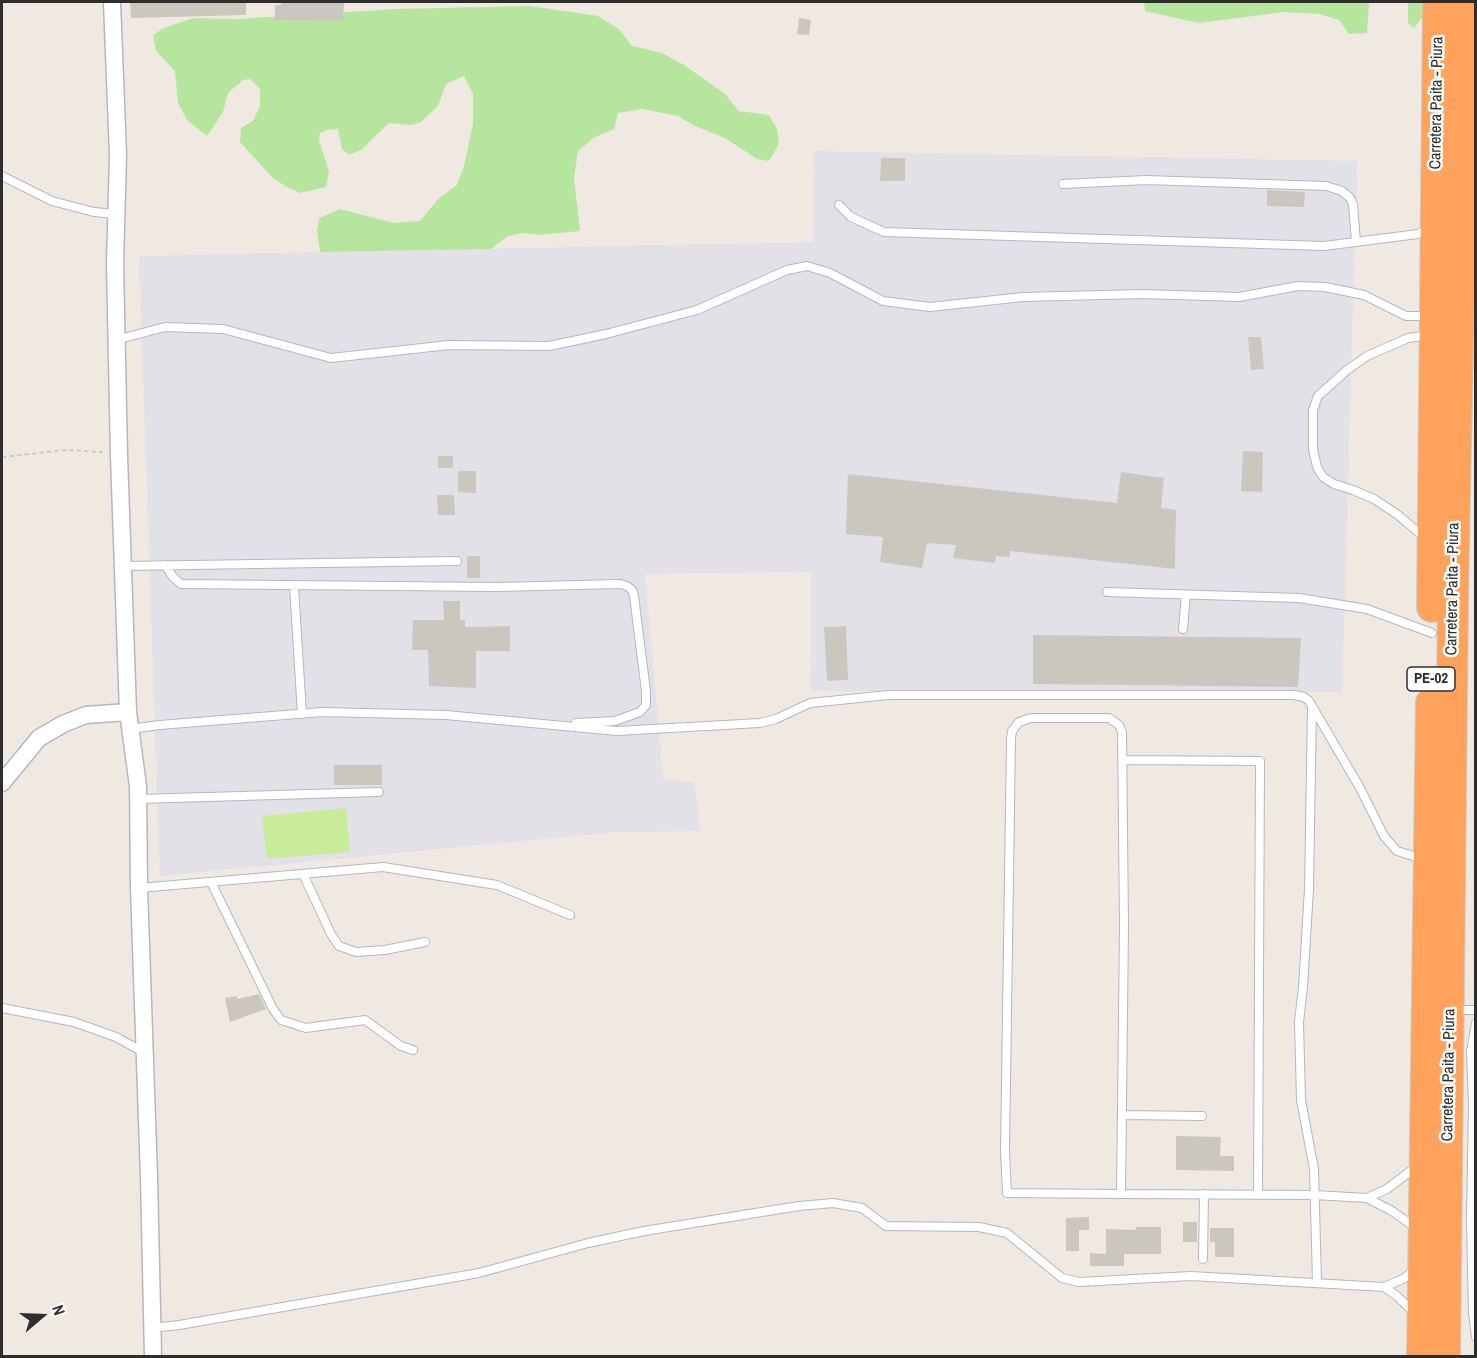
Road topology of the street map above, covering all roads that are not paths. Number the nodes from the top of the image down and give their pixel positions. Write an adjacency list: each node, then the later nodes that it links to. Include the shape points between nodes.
1 (112, 2): 7 (street, via 118,155)
2 (1438, 2): 8 (highway, Carretera Paita - Piura / PE-02)
3 (1463, 2): 36 (highway, Carretera Paita - Piura / PE-02, via 1453,597)
4 (2, 176): 7 (lane, via 52,201)
5 (1063, 184): 9 (lane, via 1146,180 1326,186 1342,190 1350,198)
6 (839, 206): 9 (lane, via 851,217 884,232 1324,246)
7 (115, 214): 11 (street)
8 (1436, 225): 9 (lane, via 1418,234); 10 (highway, Carretera Paita - Piura / PE-02)
9 (1356, 242)
10 (1435, 325): 11 (lane, via 1364,295 1325,286 1298,286 1239,297 1023,297 930,307 883,301 830,273 807,266 787,270 697,310 549,346 449,345 331,358 223,329 165,327); 12 (highway, Carretera Paita - Piura / PE-02); 12 (lane, via 1367,356 1323,391 1313,410 1313,449 1323,477 1374,499 1398,514)
11 (116, 340): 15 (street)
12 (1432, 545): 20 (highway, Carretera Paita - Piura / PE-02)
13 (458, 561): 14 (lane)
14 (165, 564): 15 (lane); 16 (lane, via 181,584)
15 (123, 566): 23 (street)
16 (294, 586): 22 (lane); 24 (lane, via 627,586 634,596 646,705 640,712 615,721)
17 (1107, 592): 18 (lane)
18 (1186, 595): 19 (lane); 20 (lane, via 1299,598 1367,609)
19 (1183, 629)
20 (1432, 633): 29 (highway, Carretera Paita - Piura / PE-02)
21 (1312, 706): 24 (lane, via 1304,697 1294,695 888,695 810,703 759,723 617,731); 29 (lane, via 1384,836 1397,852); 45 (lane, via 1309,889 1299,1022 1301,1100)
22 (302, 714): 23 (lane, via 160,725); 24 (lane, via 446,715)
23 (129, 721): 26 (street, via 86,715 63,724 39,738); 28 (street)
24 (551, 725)
25 (1124, 760): 39 (lane); 42 (lane, via 1122,732 1108,718 1031,718 1019,722 1012,732 1005,1151 1007,1193); 44 (lane, via 1260,761)
26 (2, 783)
27 (379, 792): 28 (lane)
28 (138, 799): 32 (street)
29 (1430, 860): 41 (highway, Carretera Paita - Piura / PE-02)
30 (303, 874): 31 (lane); 33 (lane, via 383,867 496,885); 34 (lane, via 339,946 356,952)
31 (211, 882): 32 (lane); 37 (lane, via 281,1020 306,1028 365,1020)
32 (139, 888): 38 (street)
33 (570, 915)
34 (425, 942)
35 (2, 1008): 38 (lane, via 74,1022 116,1037)
36 (1467, 1014): 51 (lane, via 1473,1106 1470,1219); 57 (highway, Carretera Paita - Piura / PE-02)
37 (413, 1050)
38 (145, 1053): 53 (street)
39 (1122, 1115): 40 (lane); 42 (lane)
40 (1202, 1116)
41 (1425, 1158): 46 (lane, via 1387,1189); 47 (highway, Carretera Paita - Piura / PE-02)
42 (1121, 1194): 43 (lane)
43 (1204, 1194): 44 (lane); 48 (lane)
44 (1258, 1195): 45 (lane)
45 (1315, 1195): 46 (lane); 49 (lane)
46 (1367, 1198): 47 (lane, via 1392,1211)
47 (1424, 1247): 50 (lane, via 1412,1274); 52 (highway, Carretera Paita - Piura / PE-02)
48 (1203, 1259)
49 (1317, 1282): 50 (lane); 53 (lane, via 1191,1276 1079,1282 1062,1278 1007,1233 979,1227 886,1226 862,1208 833,1203 644,1231 479,1273)
50 (1384, 1287): 52 (lane, via 1410,1308)
51 (1474, 1297): 54 (lane)
52 (1423, 1325): 56 (highway, Carretera Paita - Piura / PE-02)
53 (152, 1328): 55 (street)
54 (1476, 1337)
55 (153, 1356)
56 (1422, 1356)
57 (1445, 1356)

